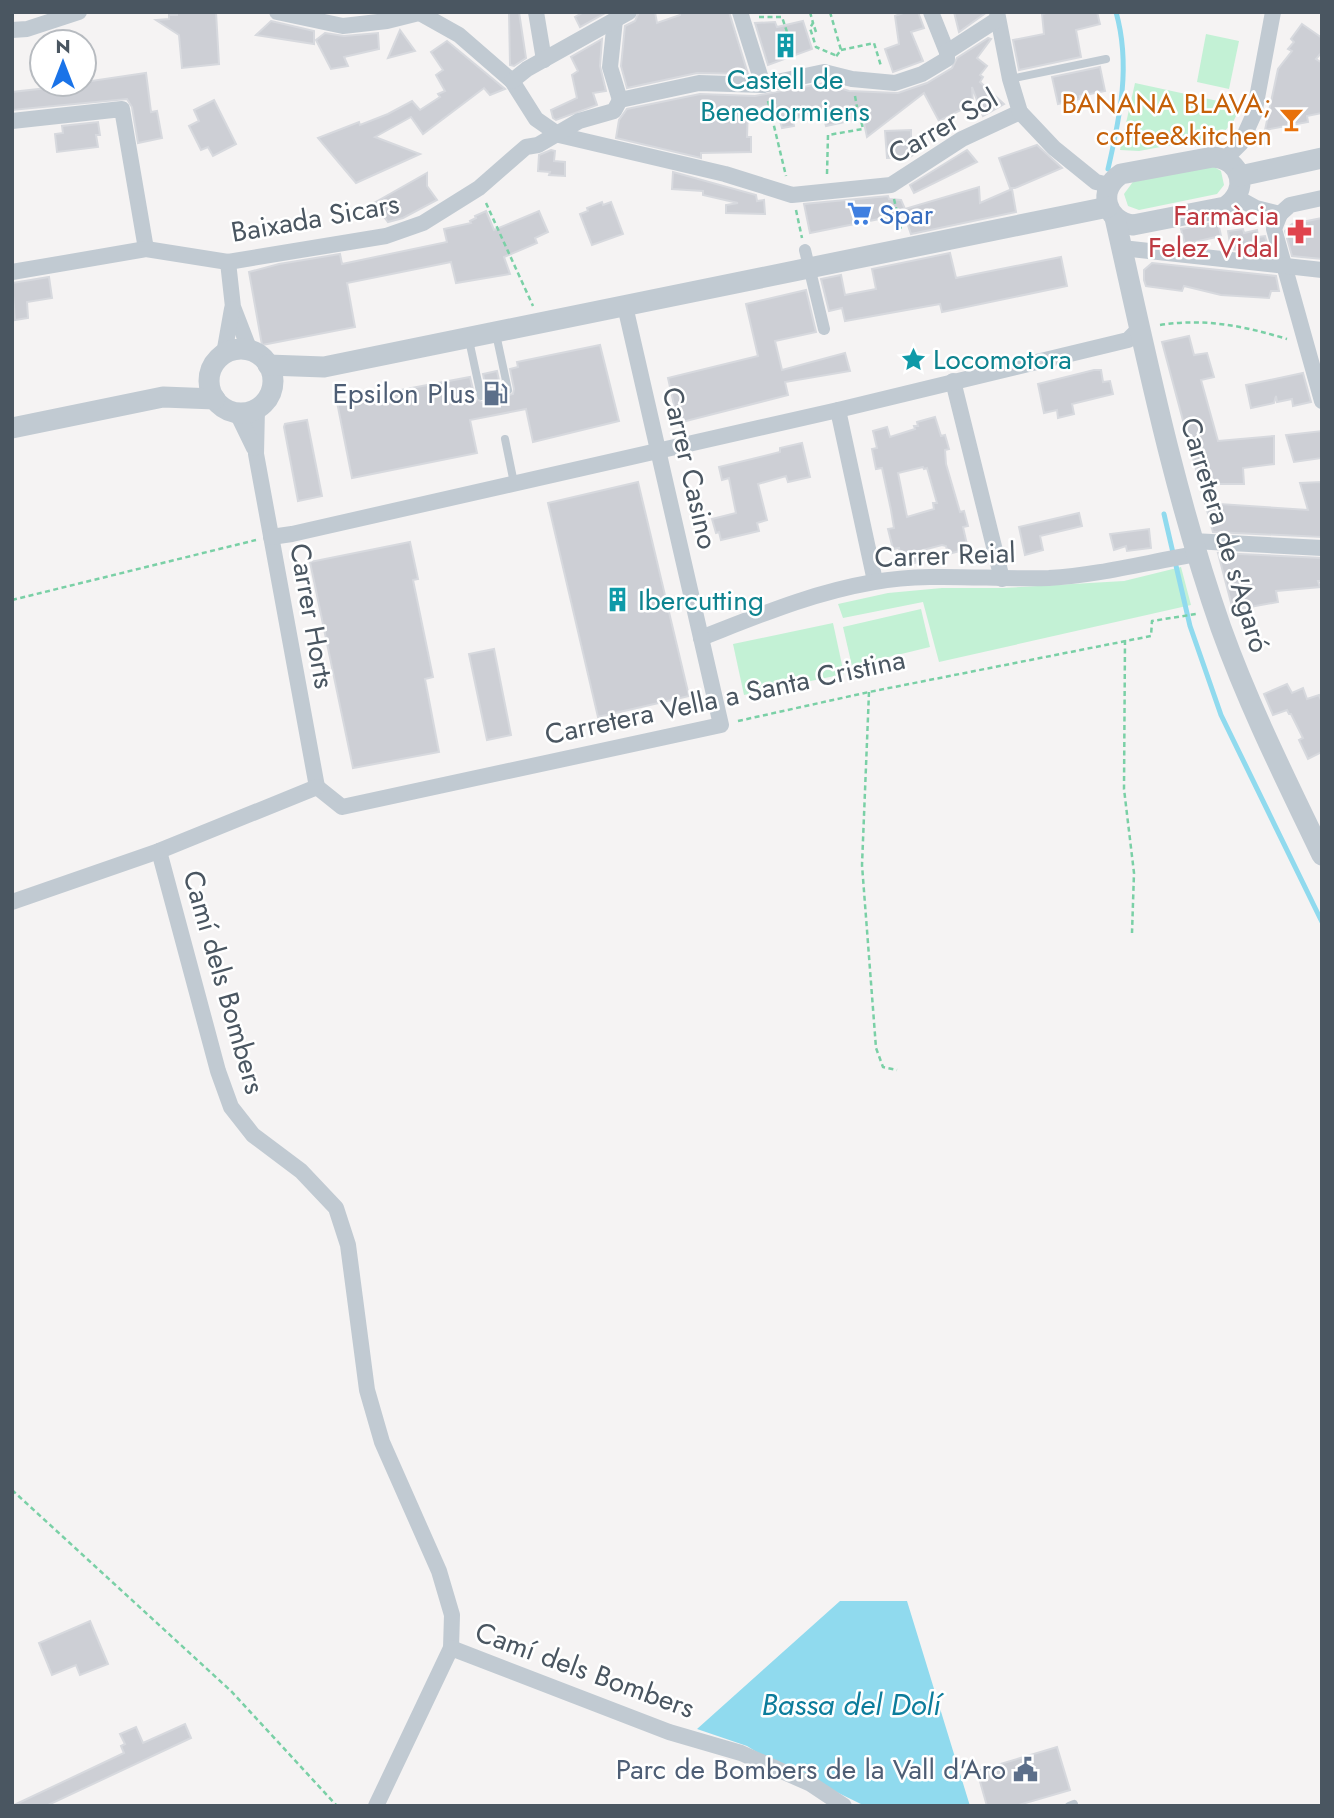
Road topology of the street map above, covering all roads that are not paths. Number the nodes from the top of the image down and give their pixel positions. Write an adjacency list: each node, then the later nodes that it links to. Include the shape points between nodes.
1 (79, 12): 10 (street)
2 (277, 12): 6 (street, via 343,26)
3 (536, 12): 13 (street)
4 (931, 12): 11 (street)
5 (1273, 12): 24 (street, via 1254,114 1241,143)
6 (418, 13): 15 (street, via 459,35)
7 (741, 15): 16 (street)
8 (998, 15): 11 (street); 14 (street)
9 (622, 16): 13 (street); 17 (street, via 610,67)
10 (12, 30)
11 (947, 52): 16 (street, Baixada Sicars, via 947,60 895,83 824,72)
12 (1106, 59): 14 (lane)
13 (544, 60): 15 (street)
14 (1010, 79): 18 (street)
15 (512, 81): 19 (street)
16 (764, 88): 17 (street, Baixada Sicars, via 699,83)
17 (620, 100): 21 (street, Baixada Sicars, via 614,111 579,121)
18 (1020, 111): 21 (street, Carrer Sol, via 962,139 891,186 791,191); 26 (street, Carrer Sol, via 1064,157 1096,182)
19 (537, 119): 21 (street, Carrer Sol); 22 (street)
20 (12, 121): 32 (street, via 122,109)
21 (559, 135): 22 (street, Baixada Sicars)
22 (526, 147): 35 (street, Baixada Sicars, via 479,188 423,223 386,236)
23 (1322, 158): 25 (street)
24 (1225, 159): 25 (street); 26 (street, via 1213,157 1126,172)
25 (1240, 176): 27 (street)
26 (1109, 186): 29 (street, Carretera de s'Agaró, via 1106,197)
27 (1236, 197): 30 (street); 31 (street, via 1225,207)
28 (1322, 198): 30 (street, via 1290,205)
29 (1111, 212): 31 (street, via 1127,224); 33 (street, Carretera de s'Agaró); 34 (street)
30 (1280, 214): 36 (street, via 1274,229)
31 (1146, 223): 33 (street)
32 (146, 249): 35 (street, Baixada Sicars); 38 (street, Baixada Sicars)
33 (1129, 258): 36 (street); 41 (street, Carretera de s'Agaró)
34 (807, 259): 39 (street); 42 (street)
35 (228, 262): 40 (street)
36 (1285, 267): 37 (street); 54 (street)
37 (1322, 270)
38 (12, 272)
39 (625, 306): 43 (street); 59 (street, Carrer Casino)
40 (233, 307): 45 (street); 46 (street)
41 (1140, 328): 50 (street, via 1128,340); 63 (street, Carretera de s'Agaró)
42 (824, 329)
43 (496, 332): 44 (street); 44 (lane, via 508,390 481,396)
44 (469, 337): 48 (street)
45 (250, 351): 46 (street); 47 (street)
46 (224, 354): 49 (street)
47 (268, 365): 48 (street); 51 (street)
48 (324, 366): 51 (street)
49 (210, 374): 52 (street); 53 (street)
50 (953, 381): 56 (street); 64 (street)
51 (271, 390): 55 (street, via 266,400)
52 (163, 397): 53 (street); 57 (street)
53 (215, 399): 55 (street, via 225,408)
54 (1322, 401)
55 (247, 410): 61 (street, Carrer Horts)
56 (838, 410): 59 (street); 65 (street)
57 (12, 428)
58 (505, 439): 60 (lane)
59 (659, 451): 60 (street); 66 (street, Carrer Casino)
60 (514, 483): 61 (street)
61 (271, 537): 68 (street, Carrer Horts)
62 (1322, 548): 63 (street, Carrer Reial)
63 (1191, 550): 64 (street, Carrer Reial, via 1098,574); 70 (street, Carretera de s'Agaró, via 1240,678)
64 (1002, 579): 65 (street, Carrer Reial)
65 (875, 582): 66 (street, Carrer Reial, via 802,598)
66 (701, 638): 67 (street, Carrer Casino)
67 (721, 725): 68 (street, Carretera Vella a Santa Cristina, via 342,807)
68 (317, 787): 69 (street)
69 (159, 851): 71 (street); 72 (street, Camí dels Bombers, via 231,1107 253,1135 301,1171 336,1208 348,1245 367,1390 382,1443 439,1572 452,1615)
70 (1322, 855)
71 (12, 902)
72 (451, 1648): 73 (street); 74 (street, Camí dels Bombers, via 669,1732 741,1753 811,1784)
73 (376, 1806)
74 (844, 1806)

